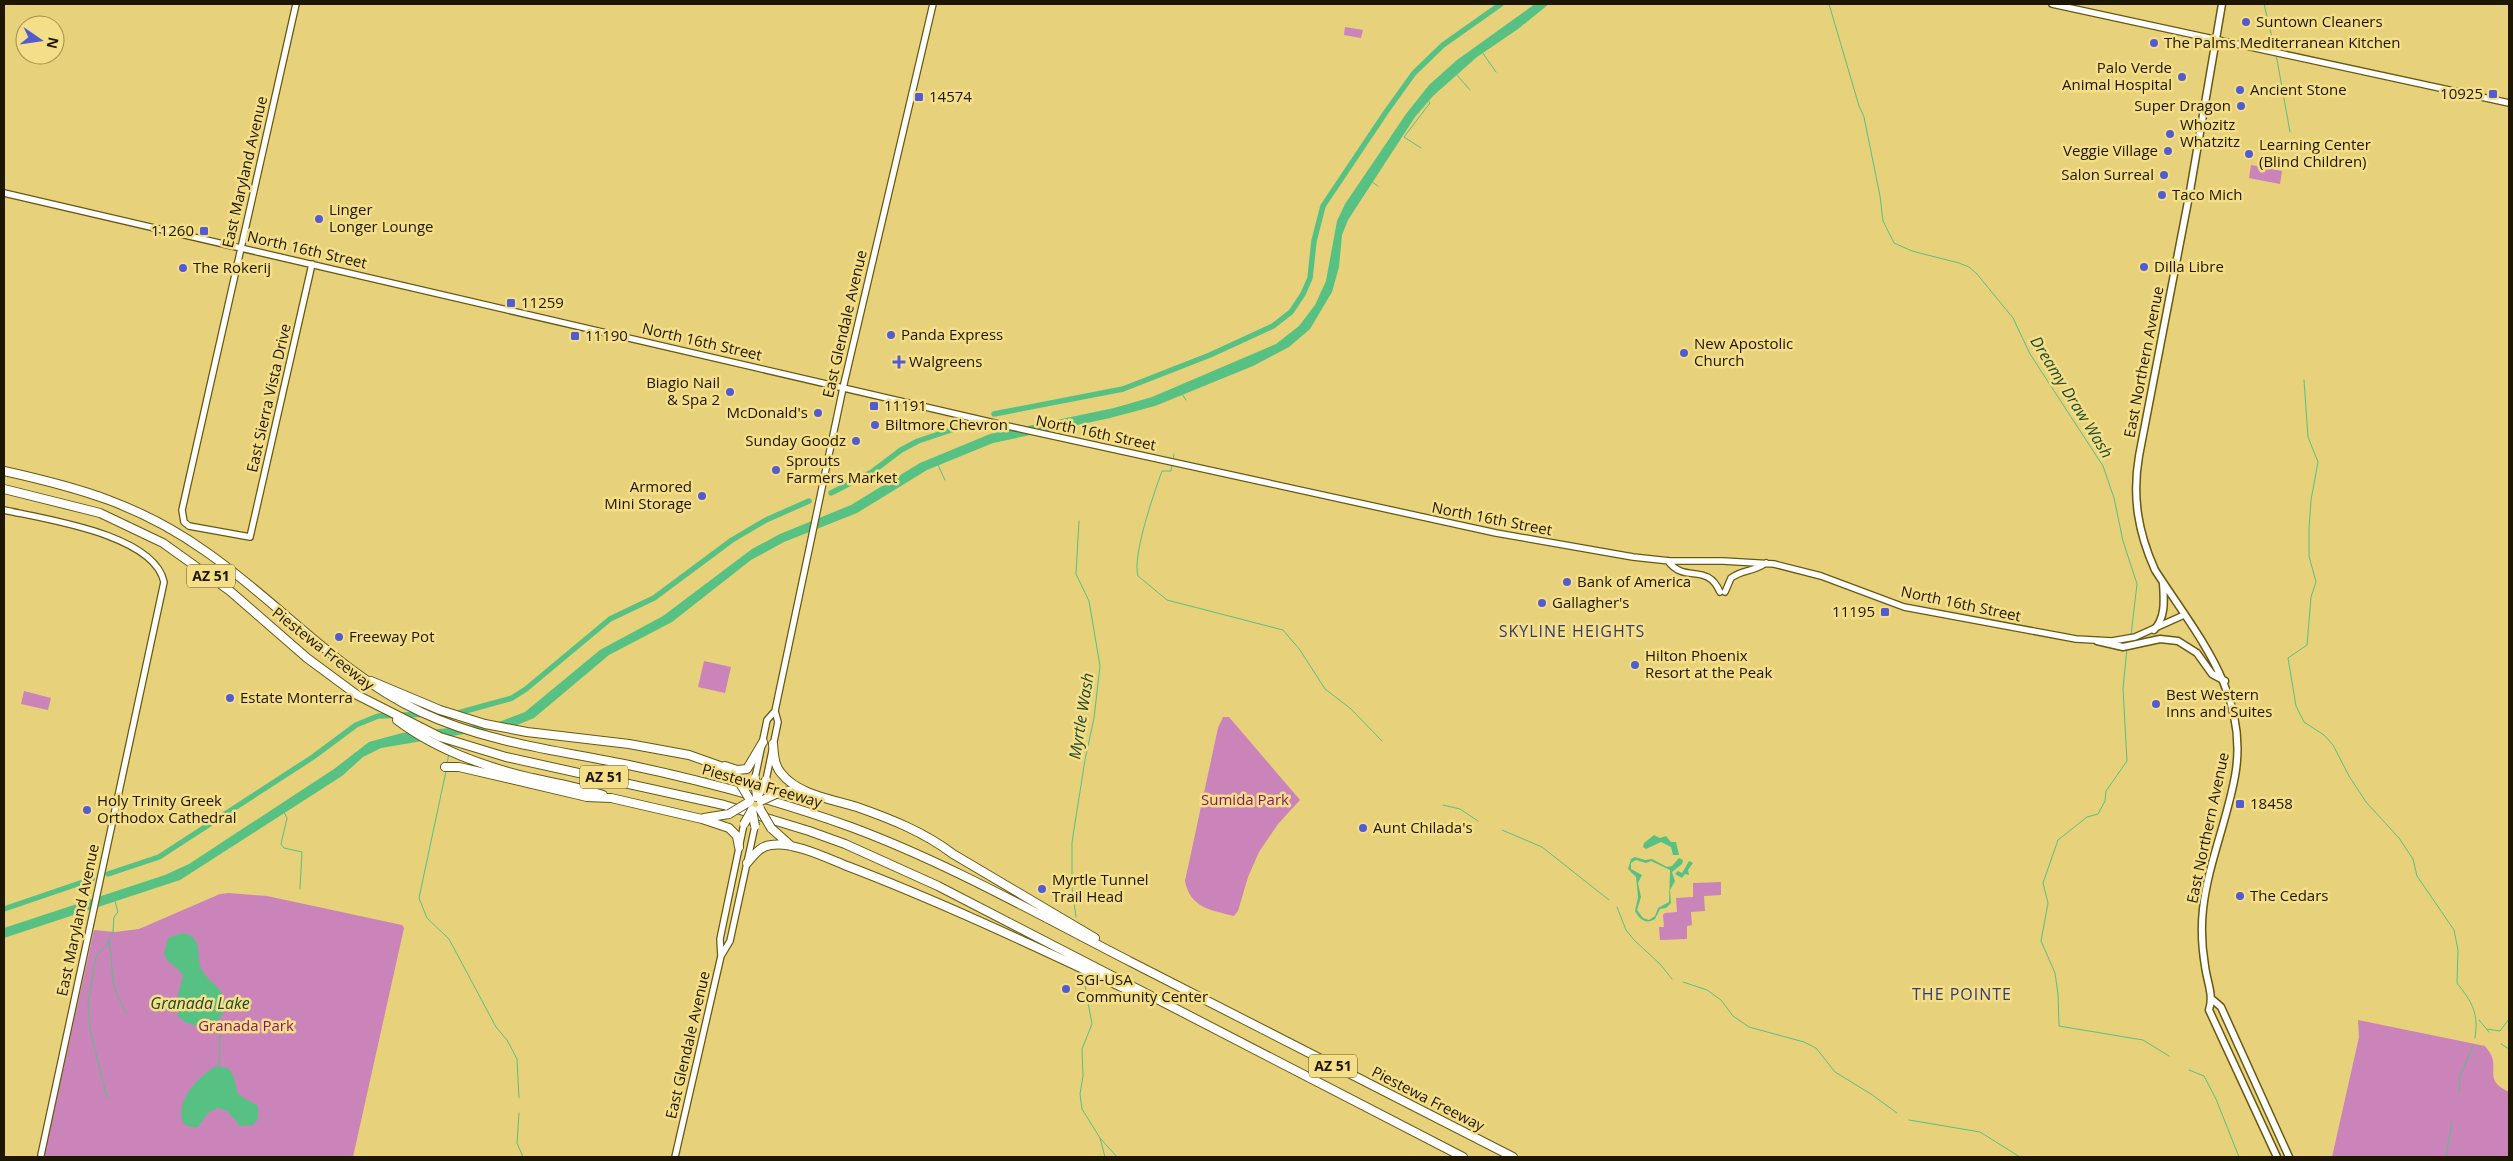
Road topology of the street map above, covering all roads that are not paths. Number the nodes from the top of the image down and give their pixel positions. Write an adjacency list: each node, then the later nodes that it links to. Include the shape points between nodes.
1 (296, 4): 8 (main road, East Maryland Avenue)
2 (933, 4): 10 (main road, East Glendale Avenue)
3 (2052, 4): 5 (main road)
4 (2222, 4): 5 (main road, East Northern Avenue)
5 (2217, 39): 6 (main road); 17 (main road, East Northern Avenue, via 2136,476 2135,502 2140,530 2149,557)
6 (2509, 103)
7 (4, 193): 8 (main road, North 16th Street)
8 (241, 247): 9 (main road, North 16th Street); 14 (main road, East Maryland Avenue, via 182,510 184,522 195,527)
9 (312, 264): 10 (main road, North 16th Street); 14 (main road, East Sierra Vista Drive)
10 (843, 388): 15 (main road, North 16th Street, via 1389,511 1611,554); 23 (main road, East Glendale Avenue)
11 (4, 471): 21 (highway, Piestewa Freeway / AZ 51, via 83,490 134,509 169,528 207,552)
12 (4, 489): 24 (highway, Piestewa Freeway / AZ 51, via 100,514 163,543 230,591 307,658 365,701)
13 (4, 510): 44 (main road, East Maryland Avenue, via 111,537 156,565 164,582)
14 (250, 538)
15 (1668, 561): 16 (main road, North 16th Street); 16 (main road, via 1674,569 1684,573 1708,576 1722,592 1730,578 1754,571)
16 (1766, 563): 20 (main road, North 16th Street, via 1802,570 1922,611)
17 (2163, 582): 18 (main road, East Northern Avenue); 19 (main road, via 2164,610)
18 (2184, 615): 19 (main road, North 16th Street); 22 (main road, East Northern Avenue)
19 (2154, 630): 20 (main road, North 16th Street, via 2120,641)
20 (2097, 641): 22 (main road, via 2123,647 2160,639 2181,642 2198,653 2212,674)
21 (364, 679): 27 (highway, via 457,716 514,730 629,744 689,755); 41 (highway, Piestewa Freeway / AZ 51, via 391,697 450,724 496,738 729,788 881,839 996,893)
22 (2224, 681): 43 (main road, East Northern Avenue, via 2236,717 2238,750 2235,776 2203,911 2205,965)
23 (775, 711): 25 (main road, East Glendale Avenue, via 768,720); 26 (main road, East Glendale Avenue, via 778,722)
24 (386, 712): 32 (highway, via 410,730 462,756); 42 (highway, Piestewa Freeway / AZ 51, via 474,749 724,805 809,830 910,873)
25 (763, 742): 27 (highway, via 747,769); 29 (main road, East Glendale Avenue)
26 (773, 744): 30 (main road, East Glendale Avenue); 31 (highway, via 780,772)
27 (720, 766): 33 (highway, bridge, via 738,780)
28 (445, 767): 32 (highway, via 459,767 587,797)
29 (755, 778): 33 (highway, bridge)
30 (766, 780): 33 (highway, bridge)
31 (802, 790): 33 (highway, bridge, via 789,791); 41 (highway, via 880,816 932,838 953,854 1061,920 1128,955)
32 (611, 798): 34 (highway)
33 (755, 803): 34 (highway, bridge, via 729,814); 35 (highway, bridge); 36 (highway, bridge); 37 (highway, bridge, via 771,828)
34 (702, 819): 38 (highway, via 729,828 737,836)
35 (744, 824): 38 (main road, East Glendale Avenue)
36 (756, 826): 39 (main road, East Glendale Avenue)
37 (791, 846): 39 (highway, via 765,846); 42 (highway, via 905,888 1130,991)
38 (739, 847): 40 (main road, East Glendale Avenue, via 720,939)
39 (747, 863): 40 (main road, East Glendale Avenue, via 730,941)
40 (721, 956): 45 (main road, East Glendale Avenue)
41 (1154, 974): 47 (highway, Piestewa Freeway / AZ 51)
42 (1150, 994): 46 (highway, Piestewa Freeway / AZ 51)
43 (2213, 1000): 48 (main road, East Northern Avenue, via 2209,1010); 49 (main road, East Northern Avenue, via 2221,1007)
44 (41, 1156)
45 (675, 1157)
46 (1463, 1157)
47 (1513, 1157)
48 (2277, 1157)
49 (2289, 1157)

